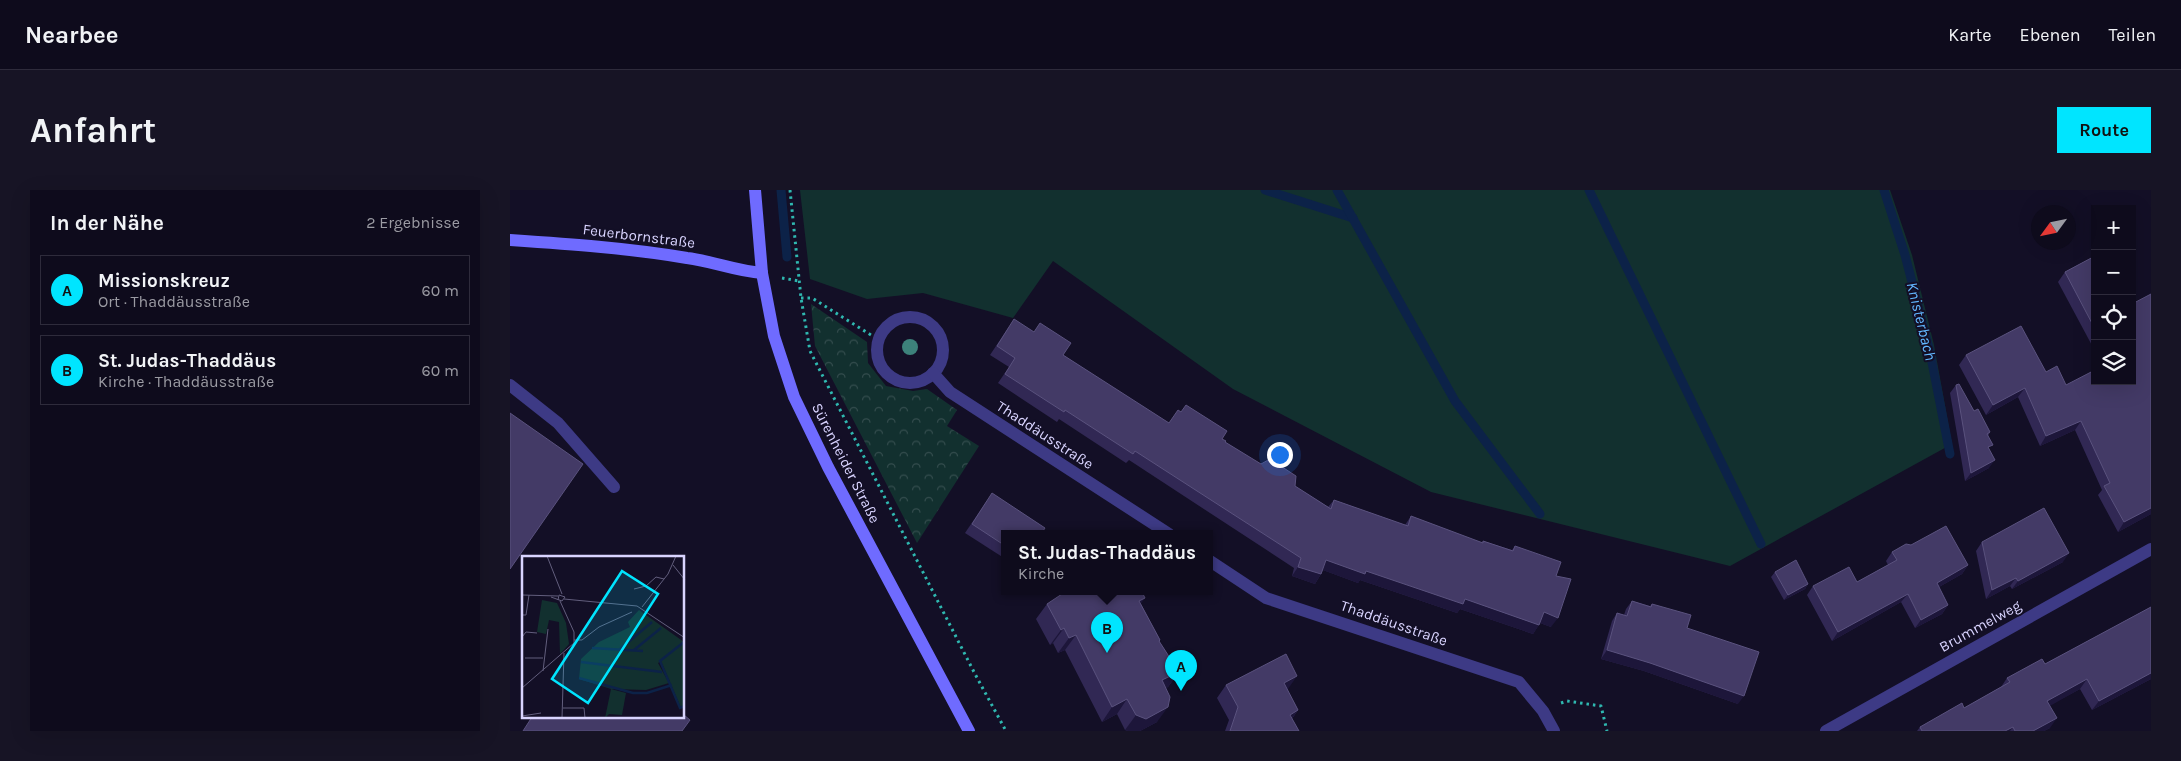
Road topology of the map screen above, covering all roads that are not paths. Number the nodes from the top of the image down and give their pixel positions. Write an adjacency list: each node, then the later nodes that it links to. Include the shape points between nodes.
1 (755, 190): 3 (main road, Sürenheider Straße)
2 (510, 240): 3 (main road, Feuerbornstraße, via 580,244 688,258)
3 (762, 273): 10 (main road, Sürenheider Straße, via 774,336 794,397)
4 (933, 373): 4 (street, via 924,379 903,382 885,371 877,351 884,329 899,319 916,317 936,330 942,340 943,352); 7 (street, Thaddäusstraße, via 950,392)
5 (510, 385): 6 (street, via 558,423)
6 (614, 487)
7 (1163, 530)
8 (2151, 549): 12 (street, Brummelweg)
9 (1213, 563): 11 (street, Thaddäusstraße, via 1266,598 1520,682)
10 (969, 731)
11 (1554, 731)
12 (1826, 731)

